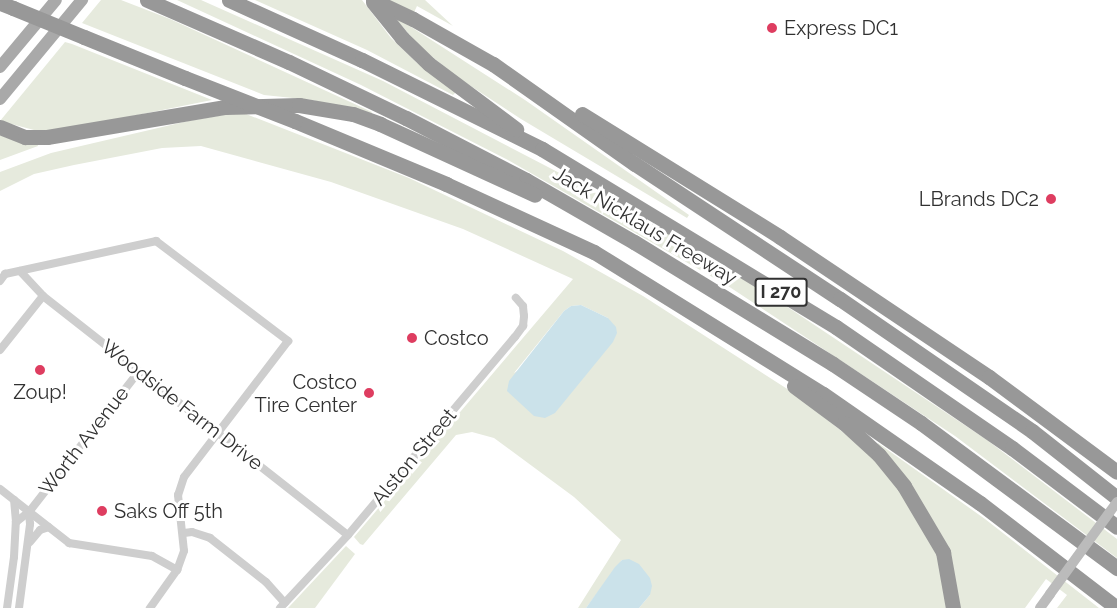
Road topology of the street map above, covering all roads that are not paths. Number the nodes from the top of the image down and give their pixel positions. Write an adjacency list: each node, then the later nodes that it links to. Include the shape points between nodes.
1 (56, 0): 8 (main road)
2 (82, 0): 9 (main road)
3 (147, 0): 12 (highway, Jack Nicklaus Freeway / I 270, via 406,118)
4 (229, 0): 11 (highway, Jack Nicklaus Freeway / I 270)
5 (372, 0): 7 (highway); 11 (highway, via 402,39 429,64)
6 (7, 6): 17 (highway, bridge, via 446,184 594,252)
7 (493, 64): 21 (highway, via 554,97 780,237 989,377); 24 (highway, via 1032,431)
8 (0, 67)
9 (0, 99)
10 (0, 127): 12 (highway, via 25,137 47,137 225,107 270,104 326,108 380,124)
11 (542, 149): 28 (highway, Jack Nicklaus Freeway / I 270, via 836,327 1012,448)
12 (607, 227): 32 (highway, Jack Nicklaus Freeway / I 270, via 843,371 951,444)
13 (20, 271): 14 (street, via 5,274); 15 (street, Woodside Farm Drive); 20 (street, via 156,241 288,341)
14 (0, 280)
15 (43, 296): 18 (street); 19 (street, Woodside Farm Drive)
16 (516, 298): 30 (street, Alston Street, via 523,306 523,326)
17 (715, 327): 38 (highway, via 844,423 879,454 904,486 943,552); 40 (highway, via 823,394 960,489)
18 (0, 350)
19 (138, 371): 20 (street, Woodside Farm Drive); 25 (street, Worth Avenue)
20 (217, 432): 29 (street, via 190,467 178,495); 30 (street, Woodside Farm Drive)
21 (1117, 472)
22 (0, 489): 23 (street)
23 (14, 500): 25 (street); 26 (street)
24 (1117, 500): 39 (main road, bridge)
25 (29, 512): 26 (street, Worth Avenue); 27 (street); 31 (street, Worth Avenue)
26 (16, 522): 35 (street)
27 (49, 527): 31 (street, Worth Avenue, via 34,535); 33 (street, via 69,543 152,556)
28 (1117, 527)
29 (184, 533): 33 (street, via 184,550); 34 (street, via 210,538 266,582)
30 (348, 535): 34 (street, Alston Street)
31 (27, 546): 36 (street, Worth Avenue)
32 (1117, 568)
33 (177, 570): 37 (street)
34 (282, 605)
35 (7, 608)
36 (18, 608)
37 (150, 608)
38 (953, 608)
39 (1040, 608)
40 (1117, 608)

